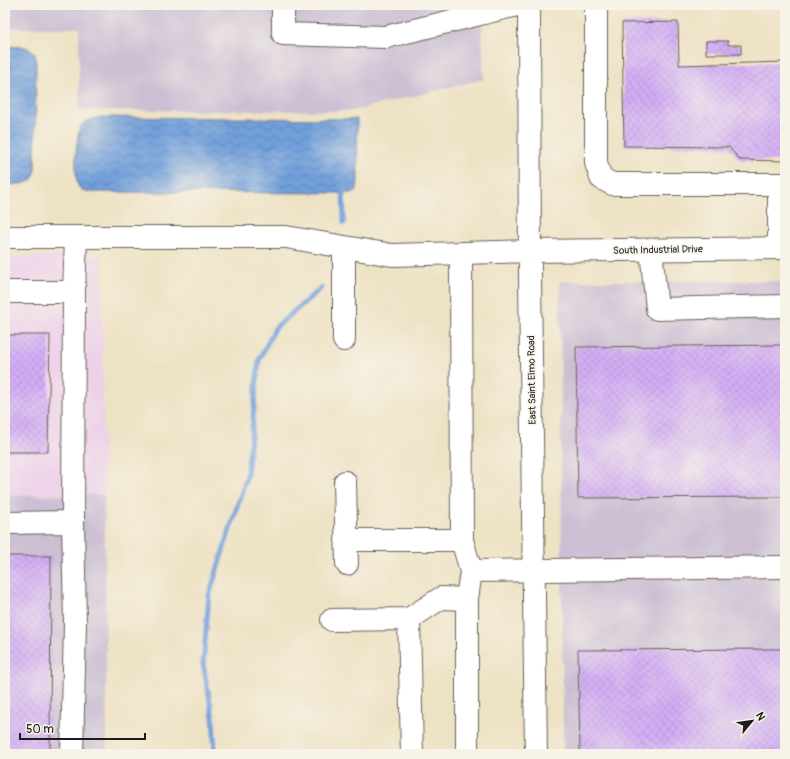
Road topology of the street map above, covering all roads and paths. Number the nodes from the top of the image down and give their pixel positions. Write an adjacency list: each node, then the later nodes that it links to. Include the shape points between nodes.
1 (283, 5): 2 (street, via 283,34 386,37)
2 (517, 5)
3 (529, 5): 11 (street, East Saint Elmo Road)
4 (596, 5): 5 (street, via 596,163 601,178 612,184)
5 (782, 184): 9 (street)
6 (5, 237): 7 (street, South Industrial Drive)
7 (76, 237): 8 (street, South Industrial Drive, via 286,237); 14 (street)
8 (344, 247): 12 (street, South Industrial Drive, via 392,255); 16 (street)
9 (782, 248): 10 (street, South Industrial Drive)
10 (652, 250): 11 (street, South Industrial Drive); 15 (street, via 657,309)
11 (530, 251): 12 (street, South Industrial Drive); 24 (street, East Saint Elmo Road)
12 (461, 253): 21 (street)
13 (5, 292): 14 (street)
14 (74, 292): 18 (street)
15 (785, 306)
16 (344, 340)
17 (345, 482): 20 (street)
18 (73, 522): 19 (street); 29 (street, via 75,623)
19 (5, 523)
20 (346, 540): 21 (street); 22 (street)
21 (462, 540): 25 (street)
22 (347, 564)
23 (785, 567): 24 (street)
24 (534, 570): 25 (street); 32 (street, East Saint Elmo Road)
25 (471, 571): 26 (street)
26 (466, 599): 27 (street, via 441,598); 31 (street)
27 (409, 619): 28 (street); 30 (street)
28 (332, 620)
29 (72, 754)
30 (412, 754)
31 (467, 754)
32 (536, 754)

